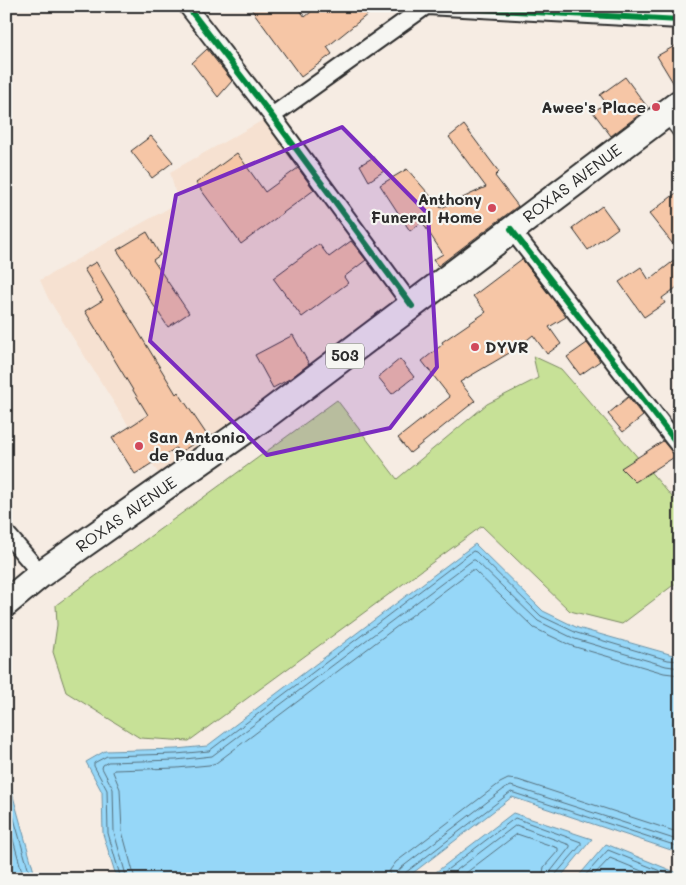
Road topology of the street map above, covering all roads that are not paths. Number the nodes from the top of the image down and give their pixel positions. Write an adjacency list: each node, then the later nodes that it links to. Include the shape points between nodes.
1 (187, 6): 5 (street)
2 (426, 6): 3 (street); 5 (street)
3 (680, 20)
4 (672, 108): 6 (lane); 7 (main road, ROXAS AVENUE / 503)
5 (272, 116): 8 (street)
6 (680, 136)
7 (511, 229): 8 (main road, ROXAS AVENUE / 503); 9 (street)
8 (412, 306): 11 (main road, ROXAS AVENUE / 503, via 261,419)
9 (680, 447)
10 (6, 533): 11 (street)
11 (42, 574): 12 (main road, ROXAS AVENUE / 503)
12 (6, 603)

